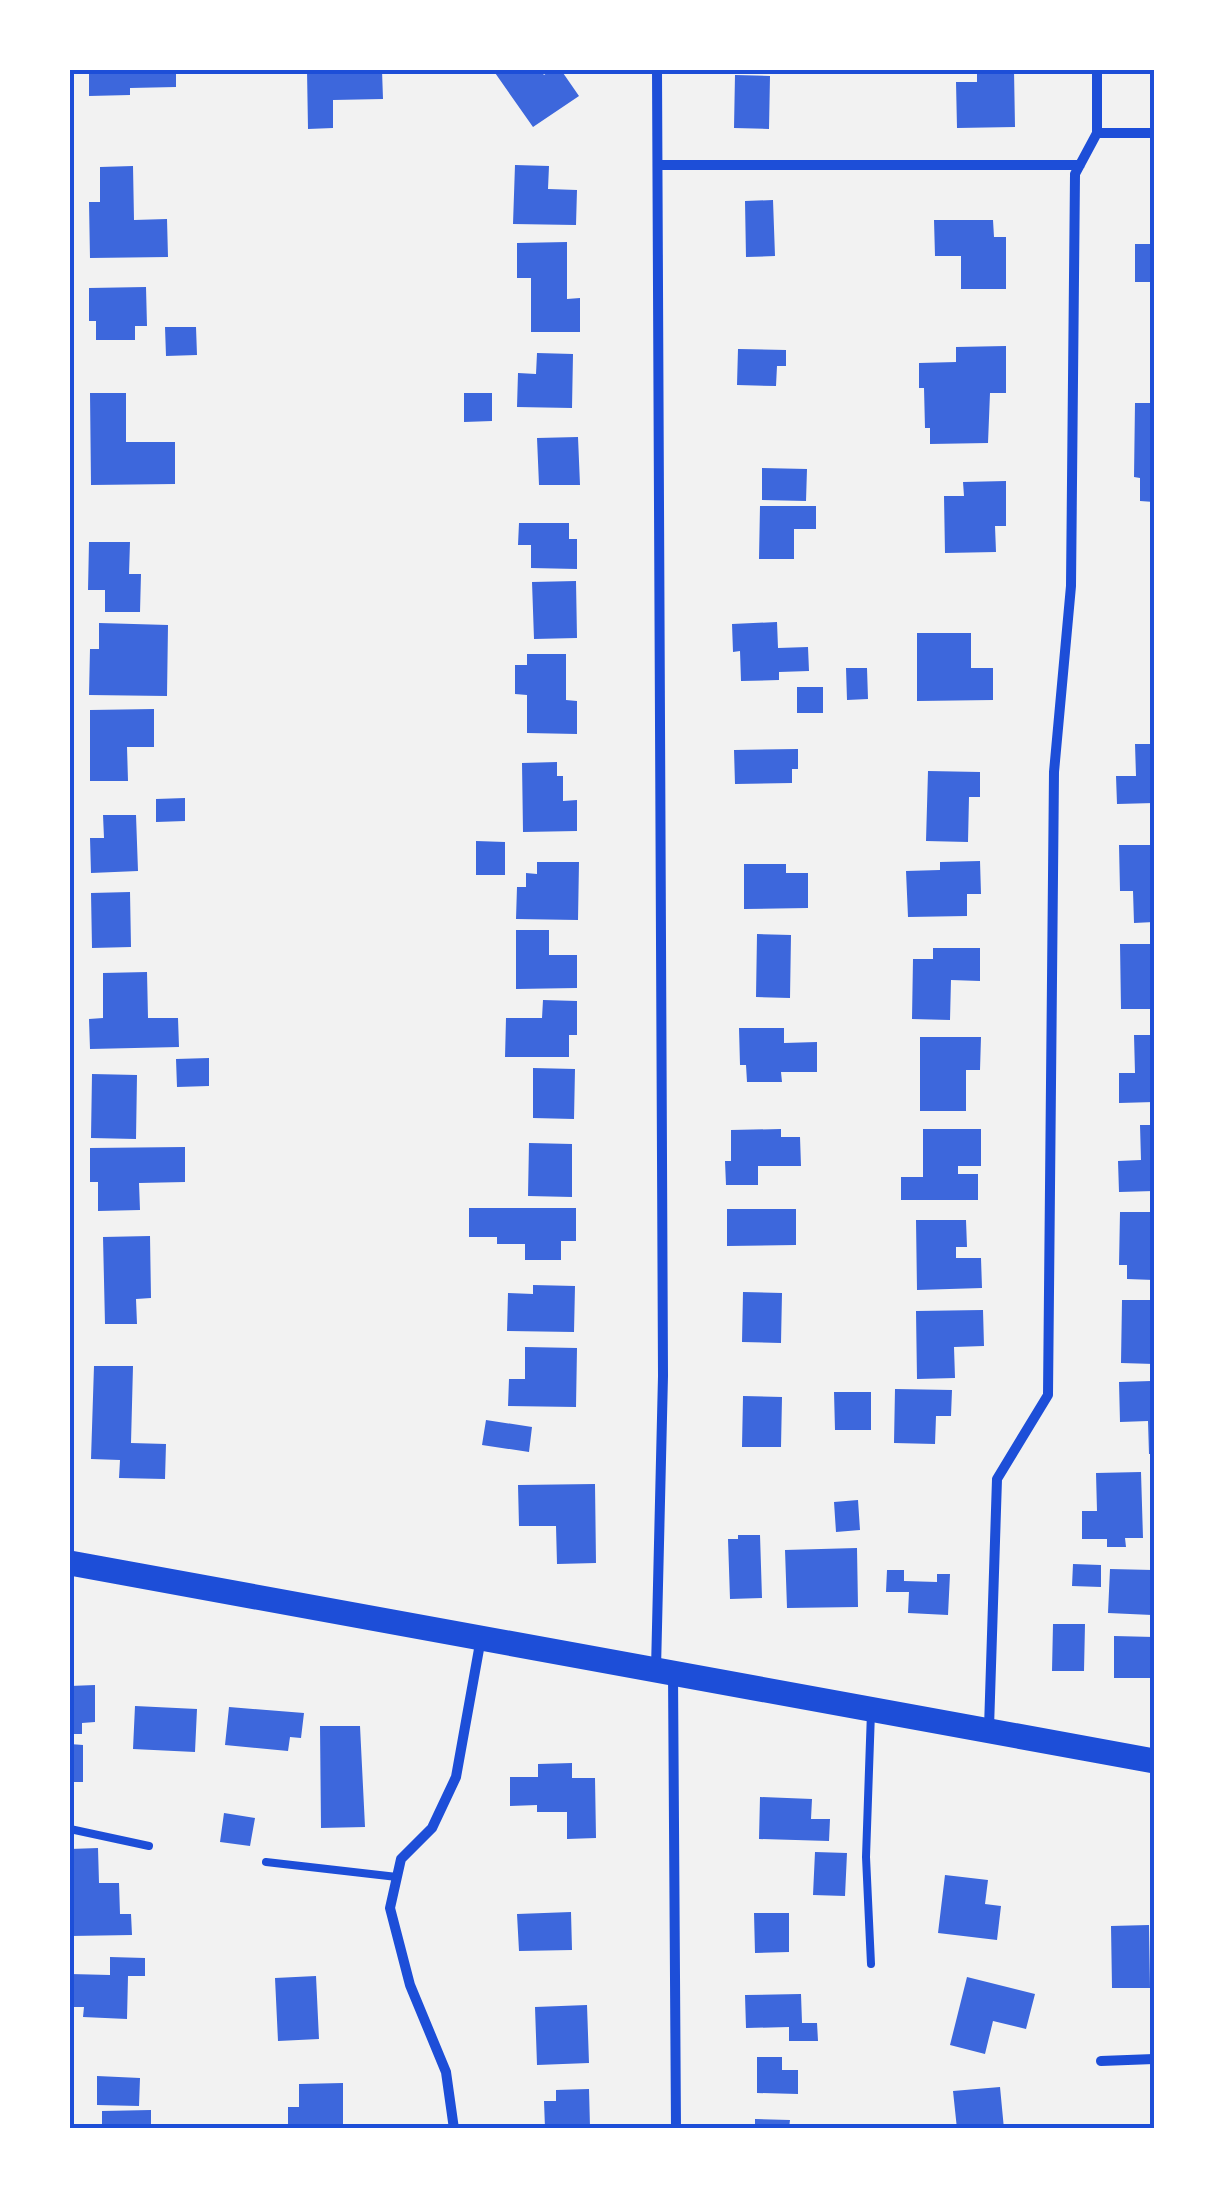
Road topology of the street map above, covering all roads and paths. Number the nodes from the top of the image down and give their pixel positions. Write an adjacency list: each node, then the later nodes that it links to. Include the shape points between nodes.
1 (658, 70): 6 (street)
2 (1097, 70): 4 (street)
3 (1154, 132): 4 (street)
4 (1097, 133): 5 (street)
5 (1080, 164): 6 (street); 11 (street, via 1071,586 1054,772 1048,1394 997,1479)
6 (659, 165): 9 (street)
7 (70, 1563): 8 (main road)
8 (482, 1638): 9 (main road); 16 (street, via 456,1778 432,1828 400,1859)
9 (664, 1670): 10 (main road); 21 (street)
10 (872, 1708): 11 (main road); 17 (lane, via 866,1857)
11 (989, 1729): 12 (main road)
12 (1154, 1761)
13 (70, 1829): 14 (lane)
14 (149, 1846)
15 (266, 1862): 16 (lane)
16 (397, 1877): 20 (street, via 390,1908 410,1985 446,2072)
17 (871, 1964)
18 (1154, 2059): 19 (street)
19 (1101, 2061)
20 (454, 2129)
21 (676, 2129)

